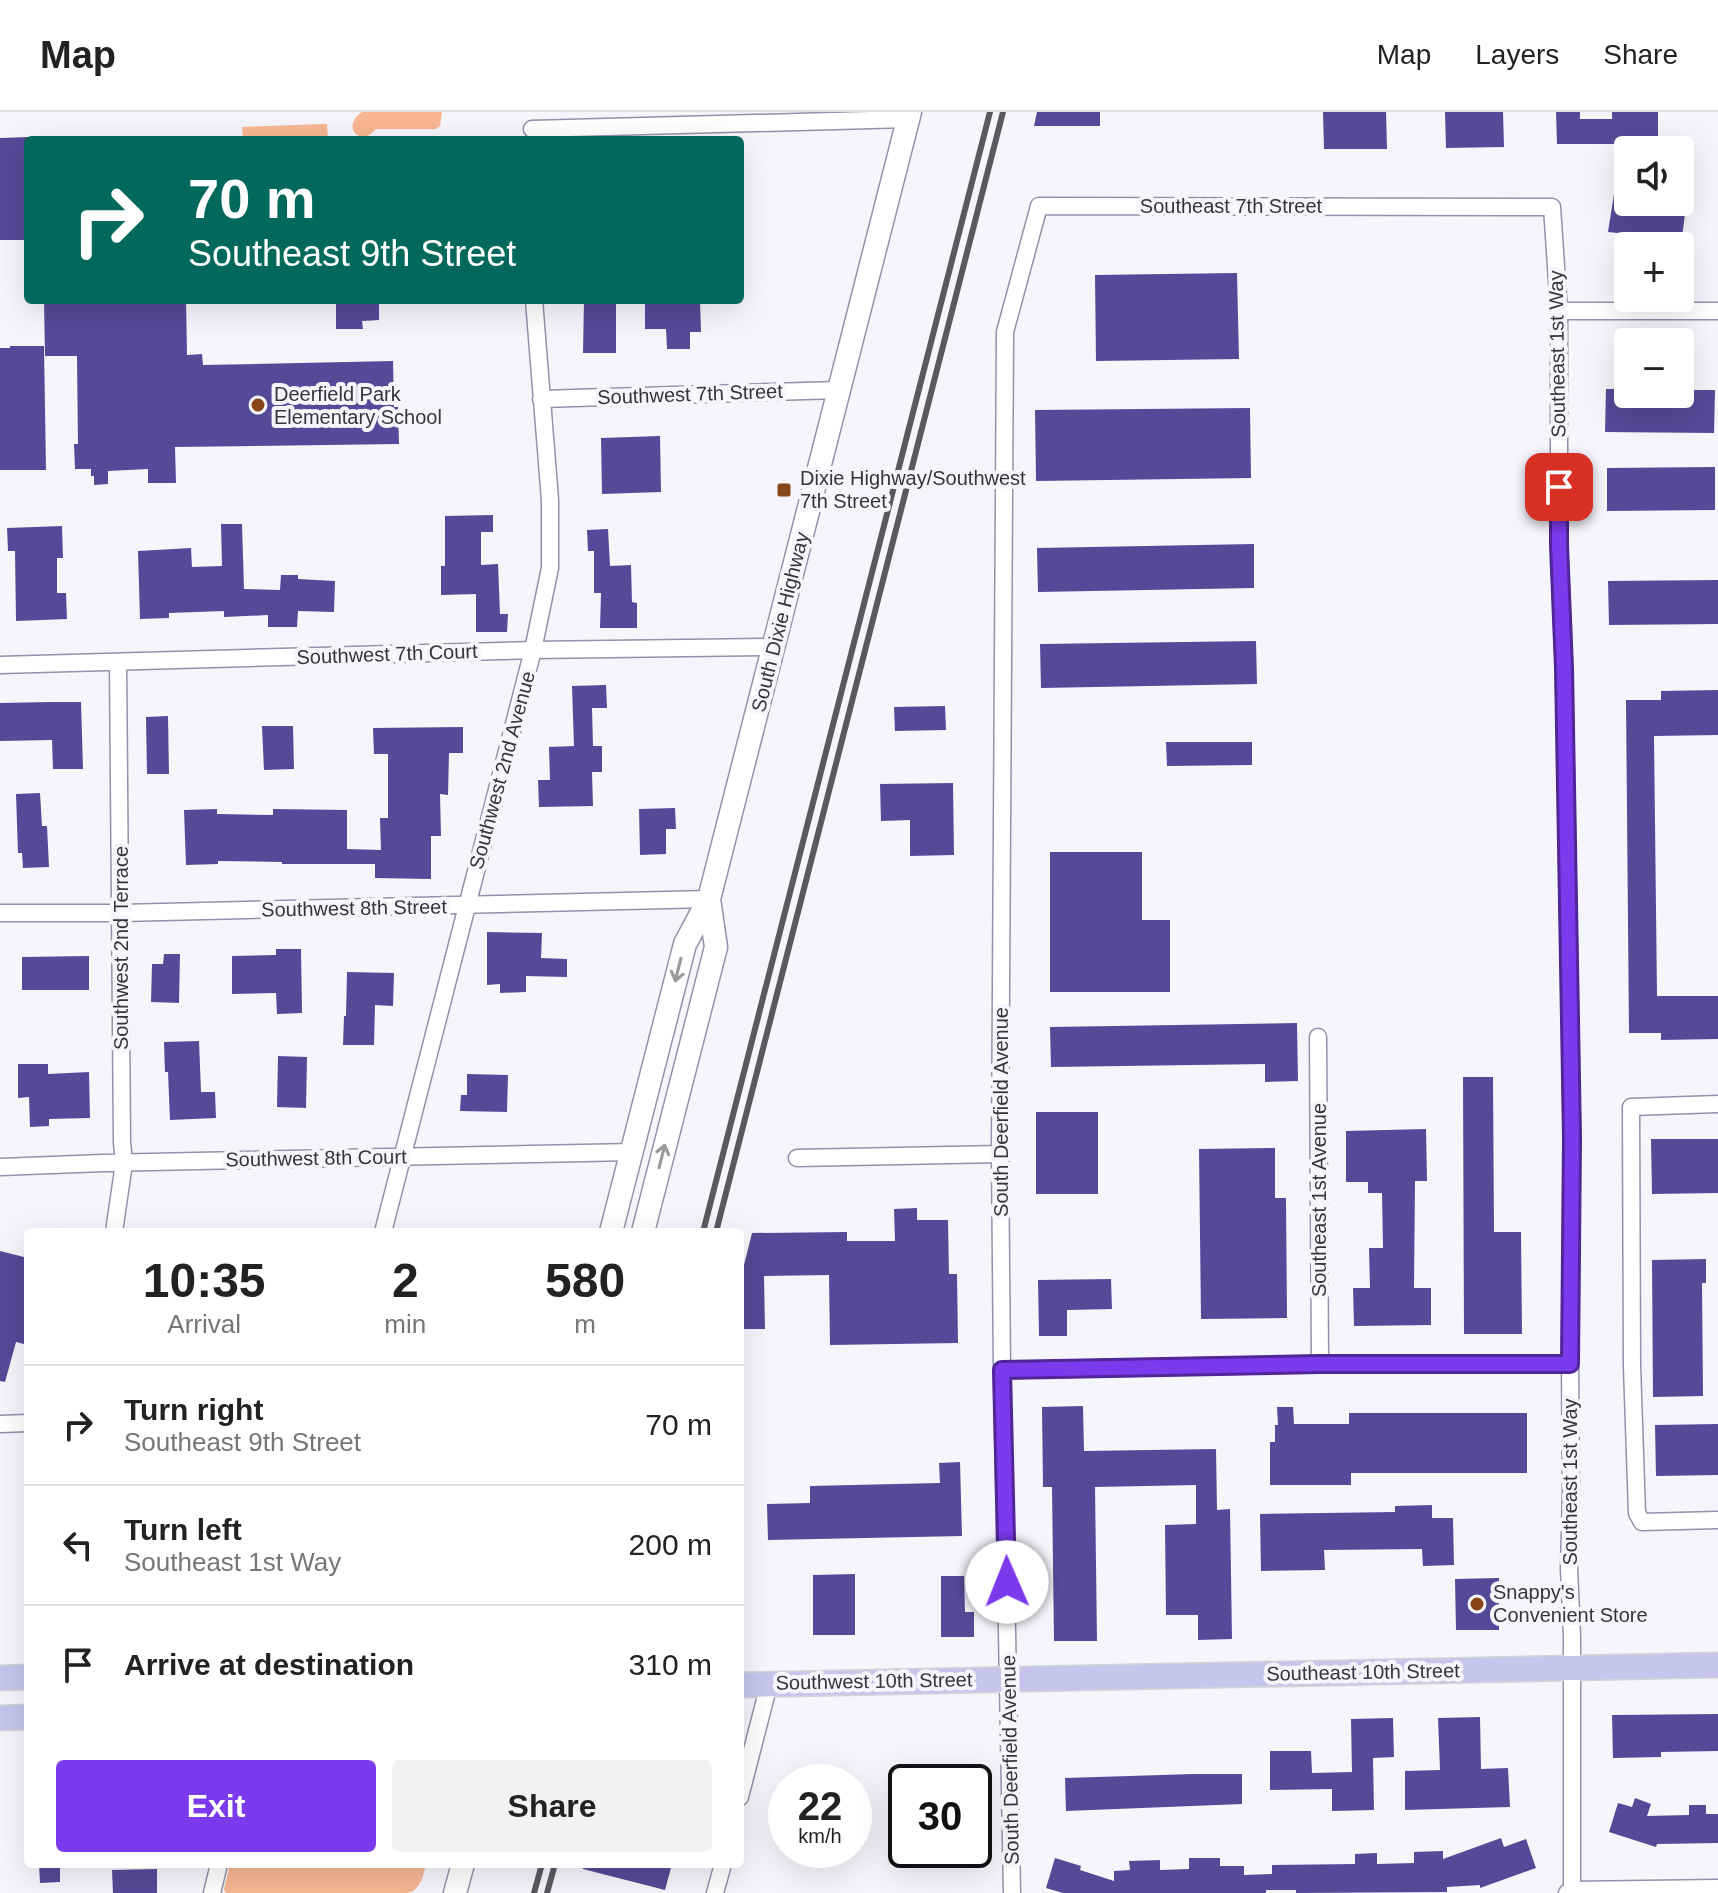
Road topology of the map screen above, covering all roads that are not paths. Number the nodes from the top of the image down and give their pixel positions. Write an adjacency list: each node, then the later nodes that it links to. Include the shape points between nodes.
1 (909, 115): 2 (street); 8 (main road, South Dixie Highway)
2 (532, 127)
3 (1552, 207): 5 (street, Southeast 1st Way); 7 (street, Southeast 7th Street, via 1039,206)
4 (534, 304): 9 (street, Southwest 2nd Avenue)
5 (1559, 311): 6 (street); 31 (street, Southeast 1st Way, via 1572,1138)
6 (1718, 311)
7 (1005, 332): 21 (street, South Deerfield Avenue)
8 (839, 390): 9 (street, Southwest 7th Street); 10 (main road, South Dixie Highway)
9 (541, 399): 11 (street, Southwest 2nd Avenue, via 550,568)
10 (773, 647): 11 (street, Southwest 7th Court); 14 (main road, South Dixie Highway)
11 (533, 650): 12 (street, Southwest 7th Court); 15 (street, Southwest 2nd Avenue)
12 (118, 662): 13 (street, Southwest 7th Court); 17 (street, Southwest 2nd Terrace)
13 (0, 665)
14 (709, 899): 15 (street, Southwest 8th Street); 20 (main road, South Dixie Highway, one-way to 20, via 685,944); 29 (main road, South Dixie Highway, one-way to 14, via 716,947)
15 (467, 905): 17 (street, Southwest 8th Street); 22 (street, Southwest 2nd Avenue)
16 (0, 913): 17 (street, Southwest 8th Street)
17 (121, 913): 24 (street, Southwest 2nd Terrace)
18 (1318, 1037): 30 (street, Southeast 1st Avenue)
19 (1718, 1104): 35 (street, via 1631,1107 1637,1513 1642,1522)
20 (632, 1152): 22 (street, Southwest 8th Court); 28 (main road, South Dixie Highway)
21 (1000, 1154): 23 (street); 32 (street, South Deerfield Avenue)
22 (403, 1156): 24 (street, Southwest 8th Court); 27 (street, Southwest 2nd Avenue)
23 (797, 1158)
24 (124, 1163): 25 (street, Southwest 8th Court); 26 (street, Southwest 2nd Terrace)
25 (0, 1167)
26 (115, 1228)
27 (384, 1228)
28 (612, 1228)
29 (644, 1228)
30 (1320, 1364): 31 (street); 32 (street)
31 (1570, 1364): 37 (street, Southeast 1st Way)
32 (1002, 1370): 40 (street, South Deerfield Avenue)
33 (24, 1423): 34 (street)
34 (0, 1424)
35 (1718, 1520)
36 (1718, 1665): 37 (main road, Southeast 10th Street)
37 (1572, 1668): 40 (main road, Southeast 10th Street); 50 (street, Southeast 1st Way)
38 (24, 1677): 39 (main road)
39 (0, 1678)
40 (1009, 1678): 41 (main road, Southwest 10th Street); 54 (street, South Deerfield Avenue)
41 (769, 1684): 42 (main road, Southwest 10th Street); 45 (street)
42 (744, 1685)
43 (24, 1717): 44 (main road)
44 (0, 1718)
45 (744, 1781)
46 (218, 1868): 51 (street)
47 (462, 1868): 52 (main road)
48 (722, 1868): 53 (street)
49 (1718, 1888): 50 (street)
50 (1570, 1892)
51 (212, 1893)
52 (455, 1893)
53 (715, 1893)
54 (1012, 1893)

